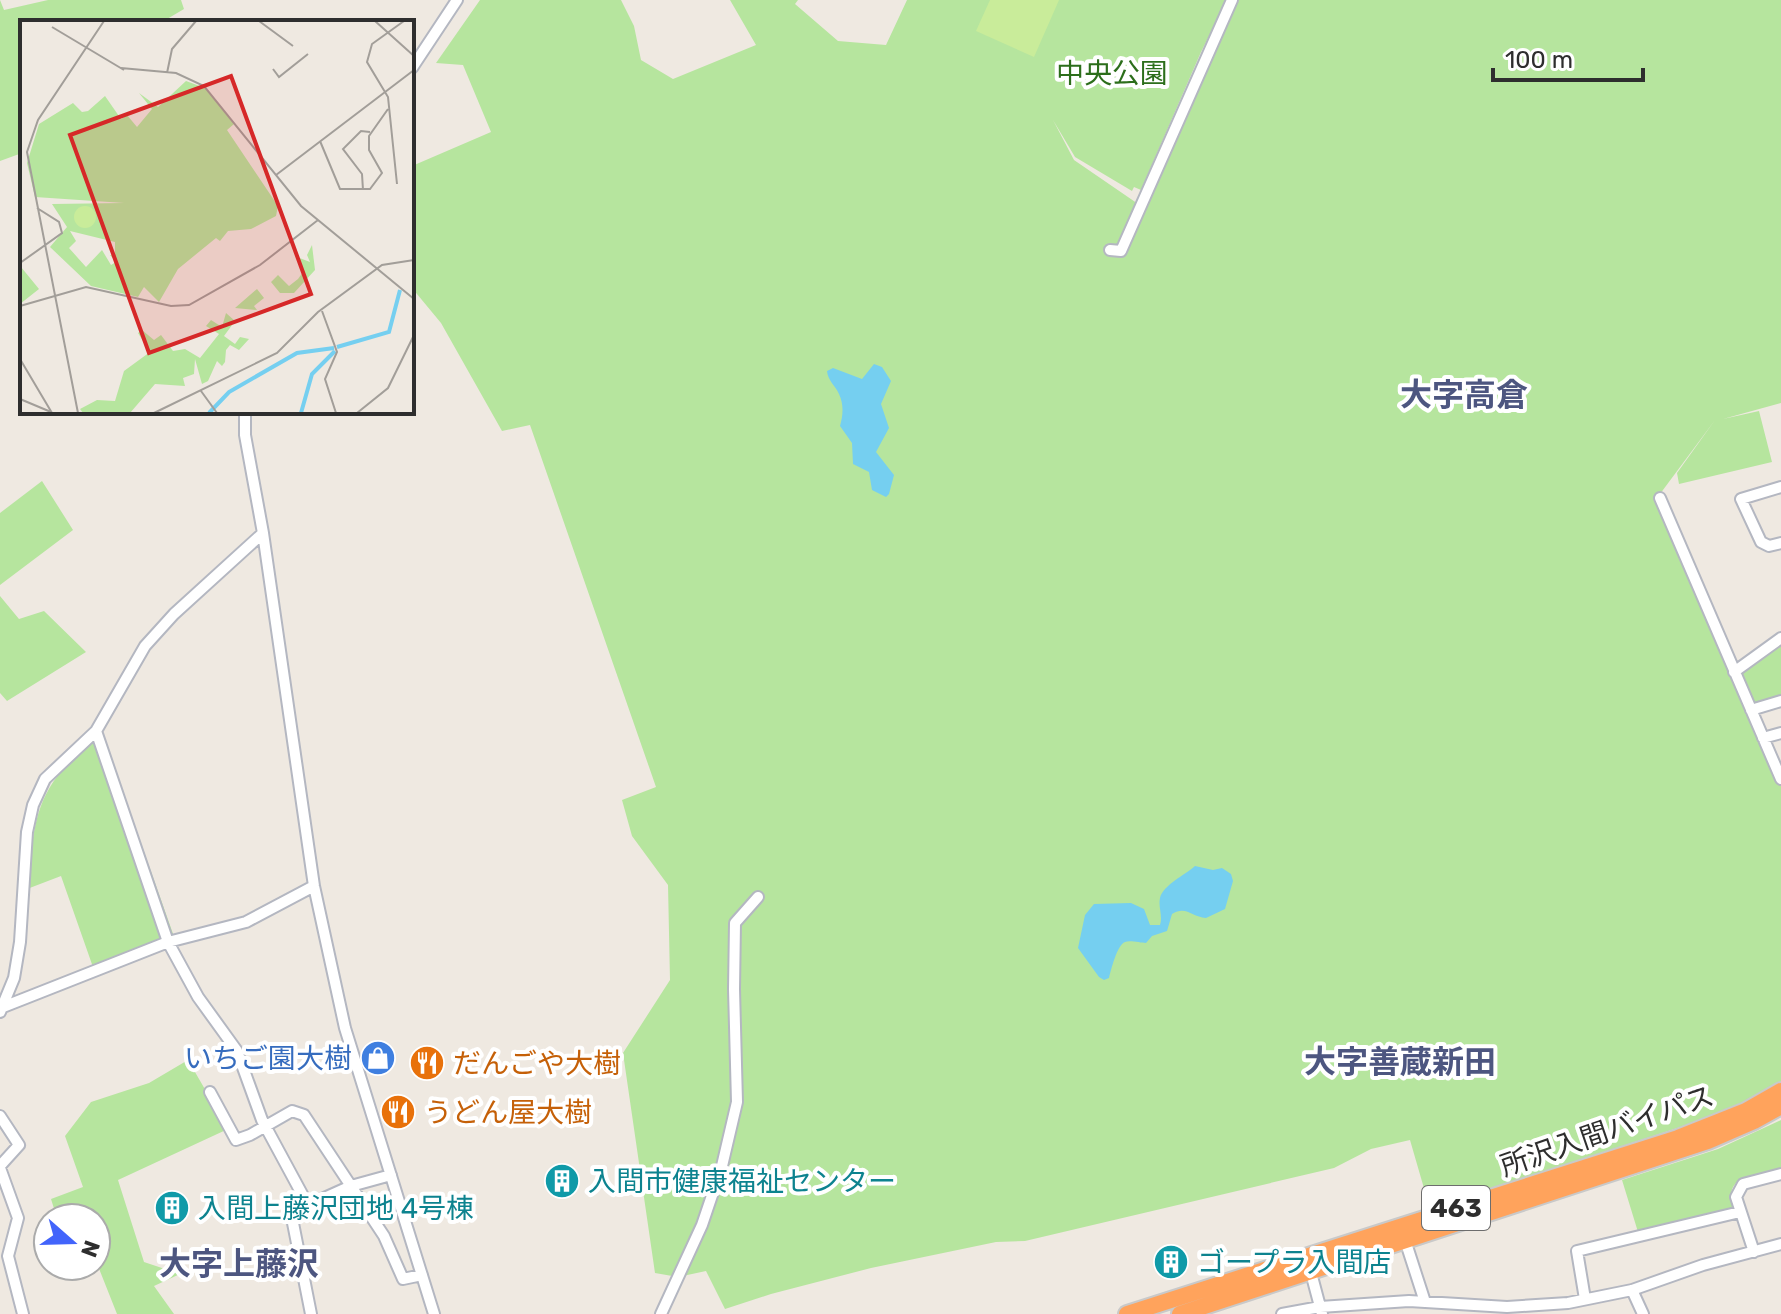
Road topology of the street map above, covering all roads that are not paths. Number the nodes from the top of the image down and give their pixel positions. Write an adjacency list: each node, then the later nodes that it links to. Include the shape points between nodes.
1 (457, 0): 3 (street)
2 (1232, 0): 4 (street, via 1121,251)
3 (414, 65)
4 (1110, 250)
5 (245, 414): 8 (street)
6 (1781, 487): 9 (street, via 1741,499 1761,542)
7 (1660, 498): 11 (street)
8 (263, 533): 14 (street, via 145,646); 18 (street)
9 (1781, 543)
10 (1781, 638): 11 (street)
11 (1734, 672): 13 (street)
12 (1781, 701): 13 (street)
13 (1751, 710): 16 (street)
14 (96, 731): 20 (street); 21 (street, via 45,779 33,805 20,942)
15 (1781, 733): 16 (street)
16 (1763, 738): 17 (street)
17 (1781, 779)
18 (314, 886): 20 (street, via 246,922); 29 (street, via 345,1028)
19 (758, 897): 47 (street, via 735,923 737,1102 702,1225)
20 (168, 942): 21 (street); 26 (street, via 198,997 237,1051)
21 (2, 1010)
22 (1781, 1091): 36 (highway, 所沢入間バイパス / 463, via 1678,1138)
23 (210, 1092): 26 (street, via 236,1140)
24 (1781, 1106): 33 (highway, 所沢入間バイパス / 463, via 1708,1141)
25 (0, 1116): 27 (street, via 19,1145)
26 (265, 1126): 30 (street, via 292,1111 304,1115); 31 (street)
27 (0, 1167): 44 (street, via 18,1218 8,1256)
28 (1781, 1174): 32 (street, via 1743,1184 1736,1197)
29 (391, 1175): 30 (street); 37 (street)
30 (351, 1186): 31 (street); 37 (street, via 384,1236 403,1279)
31 (309, 1207): 45 (street, via 291,1213)
32 (1740, 1212): 35 (street); 39 (street, via 1577,1251)
33 (1405, 1240): 36 (highway, 所沢入間バイパス / 463); 40 (street)
34 (1781, 1244): 35 (street)
35 (1754, 1252): 38 (street)
36 (1308, 1264): 42 (street); 48 (highway, 所沢入間バイパス / 463); 49 (highway, 所沢入間バイパス / 463)
37 (422, 1275): 46 (street)
38 (1632, 1290): 39 (street); 52 (street)
39 (1585, 1299): 41 (street)
40 (1425, 1302): 42 (street); 43 (street)
41 (1562, 1303): 43 (street); 51 (street)
42 (1321, 1310): 50 (street)
43 (1521, 1310)
44 (23, 1314)
45 (311, 1314)
46 (434, 1314)
47 (661, 1314)
48 (1127, 1314)
49 (1180, 1314)
50 (1282, 1314)
51 (1568, 1314)
52 (1643, 1314)

